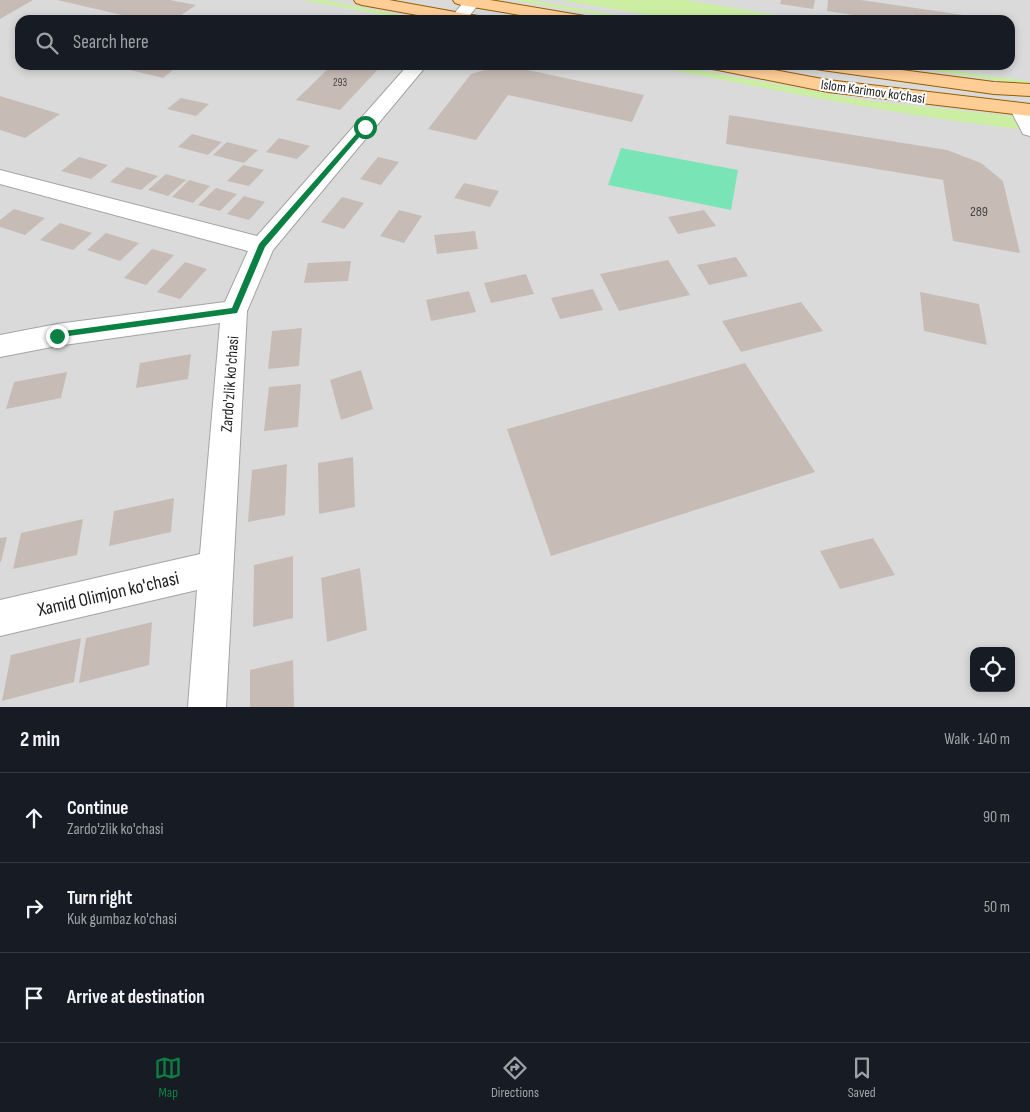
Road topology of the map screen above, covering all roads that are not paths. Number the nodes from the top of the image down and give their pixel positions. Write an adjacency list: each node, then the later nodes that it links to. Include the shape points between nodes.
1 (362, 0): 3 (main road)
2 (469, 1): 4 (street); 5 (main road)
3 (442, 15)
4 (464, 15)
5 (550, 15)
6 (414, 70): 13 (street, Zardo'zlik ko'chasi)
7 (744, 70): 10 (main road, Islom Karimov ko‘chasi, via 828,86)
8 (859, 70): 9 (main road, Islom Karimov ko‘chasi)
9 (1030, 90)
10 (1025, 110): 11 (street)
11 (1030, 130)
12 (0, 177): 13 (street)
13 (262, 246): 14 (street, Zardo'zlik ko'chasi)
14 (234, 311): 15 (street); 16 (street, Zardo'zlik ko'chasi)
15 (0, 346)
16 (216, 568): 17 (street, Xamid Olimjon ko'chasi); 18 (street, Zardo'zlik ko'chasi)
17 (0, 618)
18 (206, 707)

